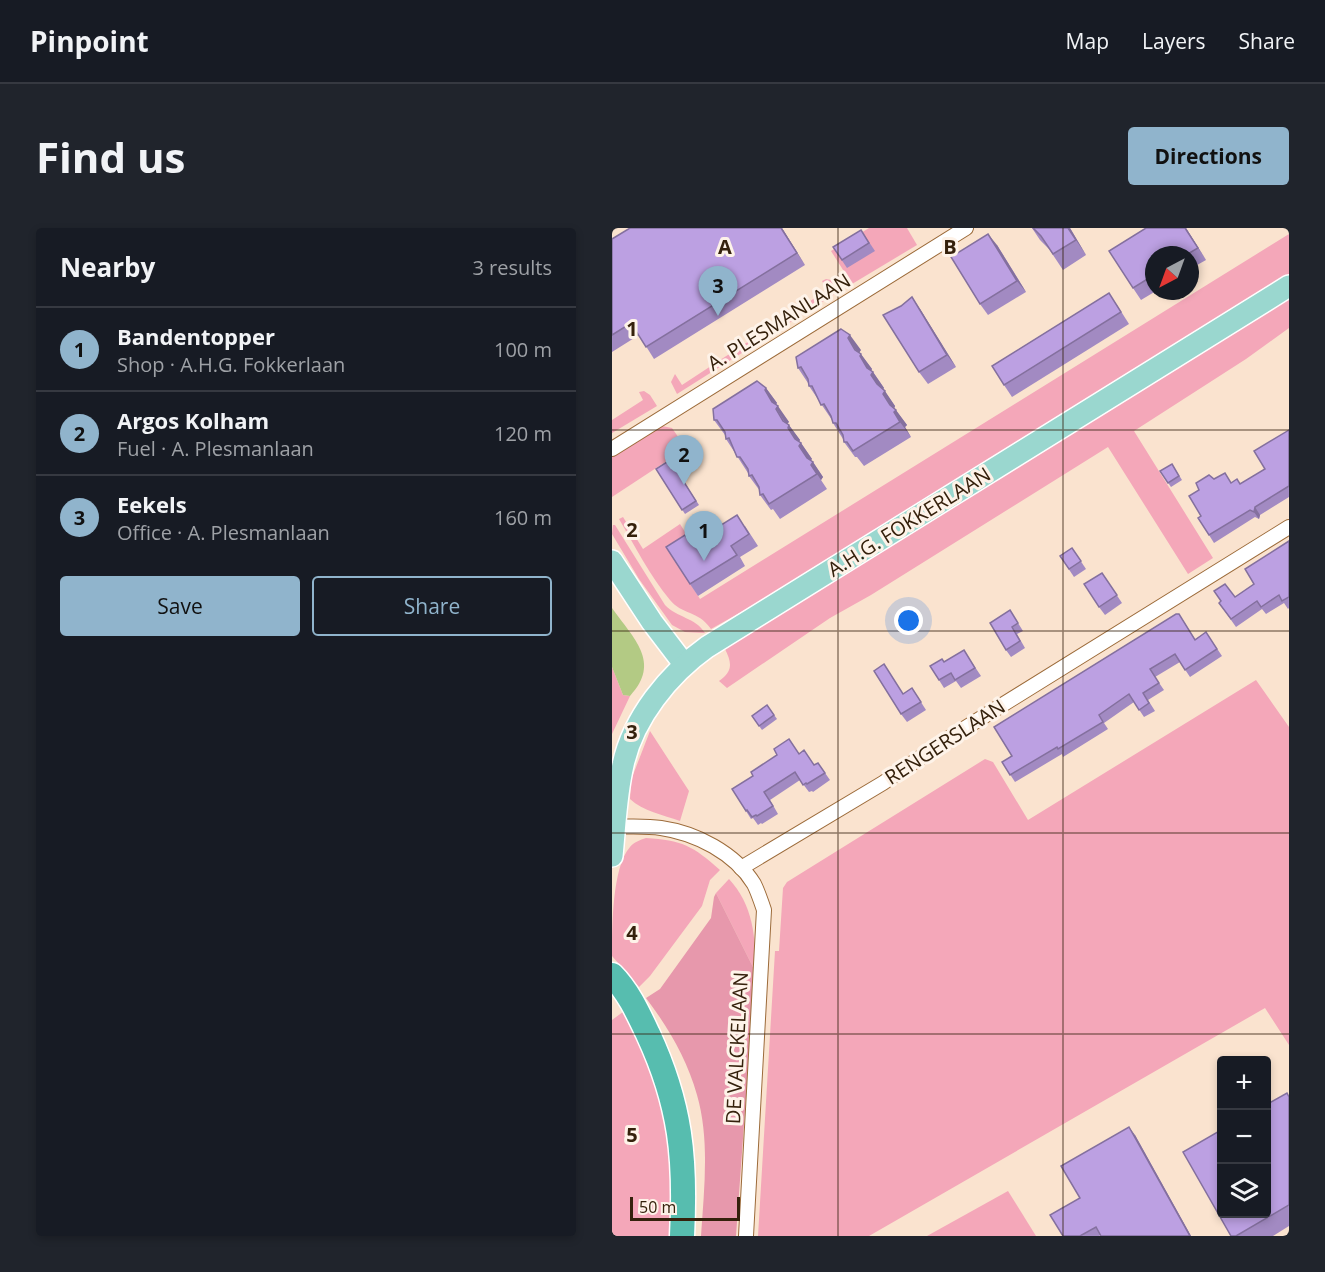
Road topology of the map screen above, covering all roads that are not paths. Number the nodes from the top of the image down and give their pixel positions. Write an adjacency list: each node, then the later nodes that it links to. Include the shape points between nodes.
1 (966, 228): 3 (street, A. PLESMANLAAN)
2 (1289, 286): 6 (main road, A.H.G. FOKKERLAAN)
3 (612, 448)
4 (1289, 526): 9 (street, RENGERSLAAN, via 958,731 884,783)
5 (612, 561): 6 (main road)
6 (684, 664): 7 (main road, A.H.G. FOKKERLAAN, via 649,708 623,762)
7 (615, 826): 8 (main road); 9 (street, via 687,833 721,850)
8 (612, 856)
9 (741, 868): 12 (street, DE VALCKELAAN, via 754,884 764,910)
10 (612, 975): 11 (highway, via 637,1011 671,1091 682,1144)
11 (682, 1236)
12 (746, 1236)

